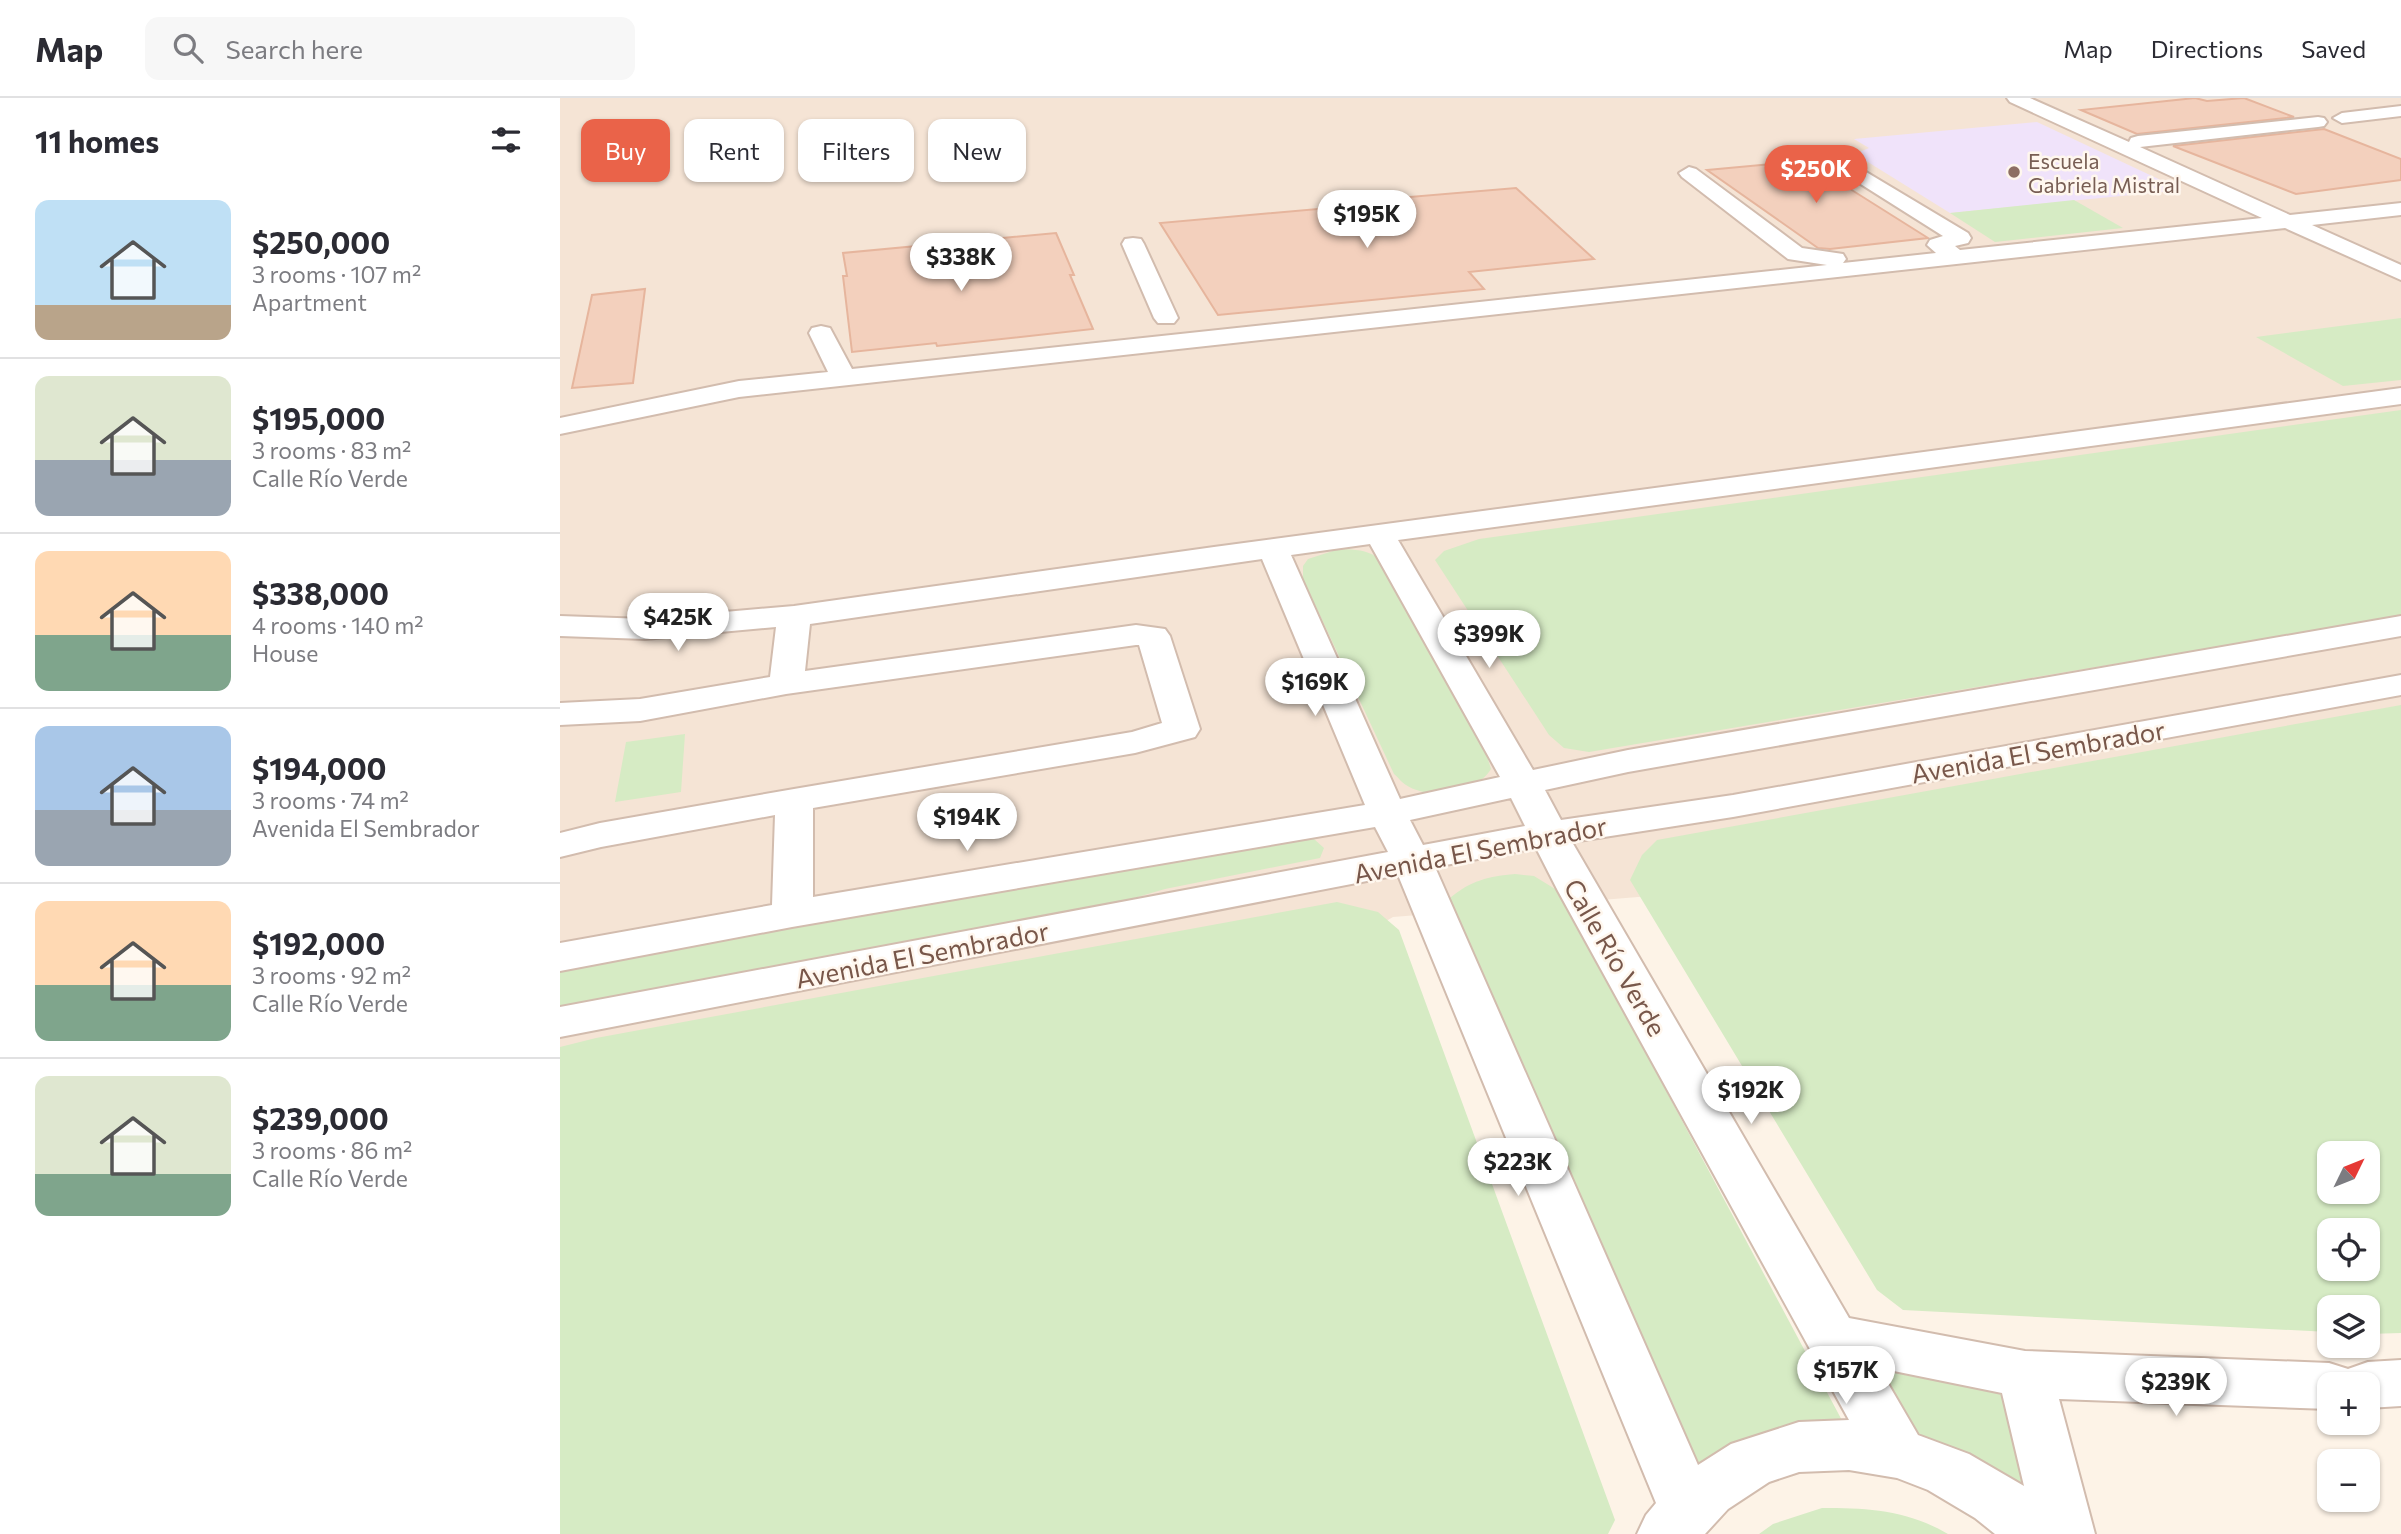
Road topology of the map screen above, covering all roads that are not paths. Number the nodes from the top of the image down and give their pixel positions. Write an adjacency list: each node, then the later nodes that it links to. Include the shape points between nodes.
1 (2016, 98): 7 (street)
2 (2401, 111): 3 (street, via 2321,116 2314,118 2318,122)
3 (2138, 142)
4 (1836, 160): 9 (street, via 1960,238 1938,245)
5 (1689, 173): 10 (street, via 1796,254 1833,257)
6 (2401, 209): 7 (street)
7 (2287, 221): 9 (street); 11 (street)
8 (1133, 244): 13 (street, via 1166,318 1177,321)
9 (1955, 256): 10 (street)
10 (1849, 268): 13 (street)
11 (2401, 273)
12 (822, 339): 14 (street, via 809,363)
13 (1177, 342): 14 (street)
14 (832, 380): 16 (street, via 739,389)
15 (2401, 396): 17 (street)
16 (560, 426)
17 (1379, 534): 18 (street); 25 (street, Calle Río Verde)
18 (1273, 548): 19 (street); 27 (street)
19 (794, 616): 20 (street, via 645,629); 22 (street)
20 (560, 626)
21 (2401, 626): 25 (street, Avenida El Sembrador)
22 (786, 684): 24 (street, via 640,710); 26 (street, via 1153,636 1182,729 1135,742)
23 (2401, 685): 28 (street, Avenida El Sembrador, via 1733,806)
24 (560, 714)
25 (1522, 783): 27 (street, Avenida El Sembrador); 28 (street, Calle Río Verde)
26 (794, 800): 29 (street); 31 (street)
27 (1387, 813): 30 (street); 31 (street, Avenida El Sembrador)
28 (1546, 834): 30 (street, Avenida El Sembrador); 34 (street, Calle Río Verde)
29 (560, 845)
30 (1412, 861): 33 (street, Avenida El Sembrador); 40 (street)
31 (792, 914): 32 (street, Avenida El Sembrador)
32 (560, 957)
33 (560, 1022)
34 (1832, 1338): 35 (street); 39 (street, Calle Río Verde)
35 (2025, 1374): 38 (street); 42 (street)
36 (2401, 1383): 37 (street)
37 (2380, 1384)
38 (2317, 1385)
39 (1897, 1452): 40 (street, via 1857,1446 1780,1452 1746,1464 1714,1483); 41 (street, via 1975,1483)
40 (1677, 1520)
41 (2040, 1534)
42 (2065, 1534)

